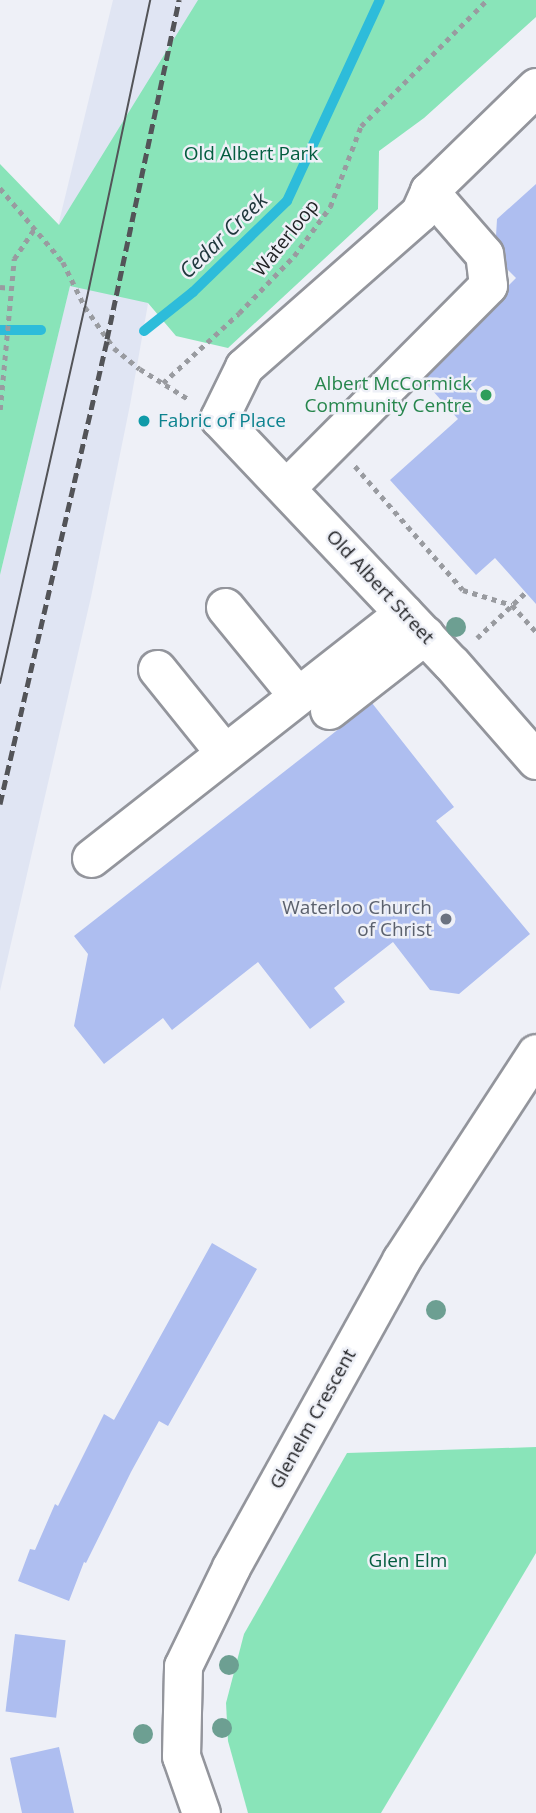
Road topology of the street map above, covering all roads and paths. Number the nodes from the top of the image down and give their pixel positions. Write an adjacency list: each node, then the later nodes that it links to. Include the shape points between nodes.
1 (487, 0): 5 (path, Waterloop, via 361,126 330,208 294,256 163,383 114,348 85,307 63,262)
2 (536, 87): 4 (street)
3 (0, 188): 5 (path)
4 (429, 191): 10 (street, via 484,254 488,285); 11 (street, Old Albert Street, via 419,213 244,368 219,418)
5 (35, 228): 7 (path, via 14,259)
6 (0, 287): 7 (path)
7 (12, 288): 8 (path)
8 (3, 385): 9 (path)
9 (0, 410)
10 (334, 440): 11 (street); 13 (path, via 463,590)
11 (286, 488): 15 (street, Old Albert Street)
12 (526, 593): 13 (path)
13 (512, 606): 16 (path); 17 (path)
14 (225, 607): 19 (street)
15 (414, 624): 17 (street, Old Albert Street); 19 (street)
16 (536, 632)
17 (451, 663): 21 (street, Old Albert Street)
18 (157, 669): 20 (street)
19 (313, 703): 20 (street)
20 (224, 752): 22 (street)
21 (536, 760)
22 (91, 858)
23 (536, 1053): 24 (street, Glenelm Crescent, via 401,1260 231,1567 183,1666 181,1755)
24 (201, 1813)

